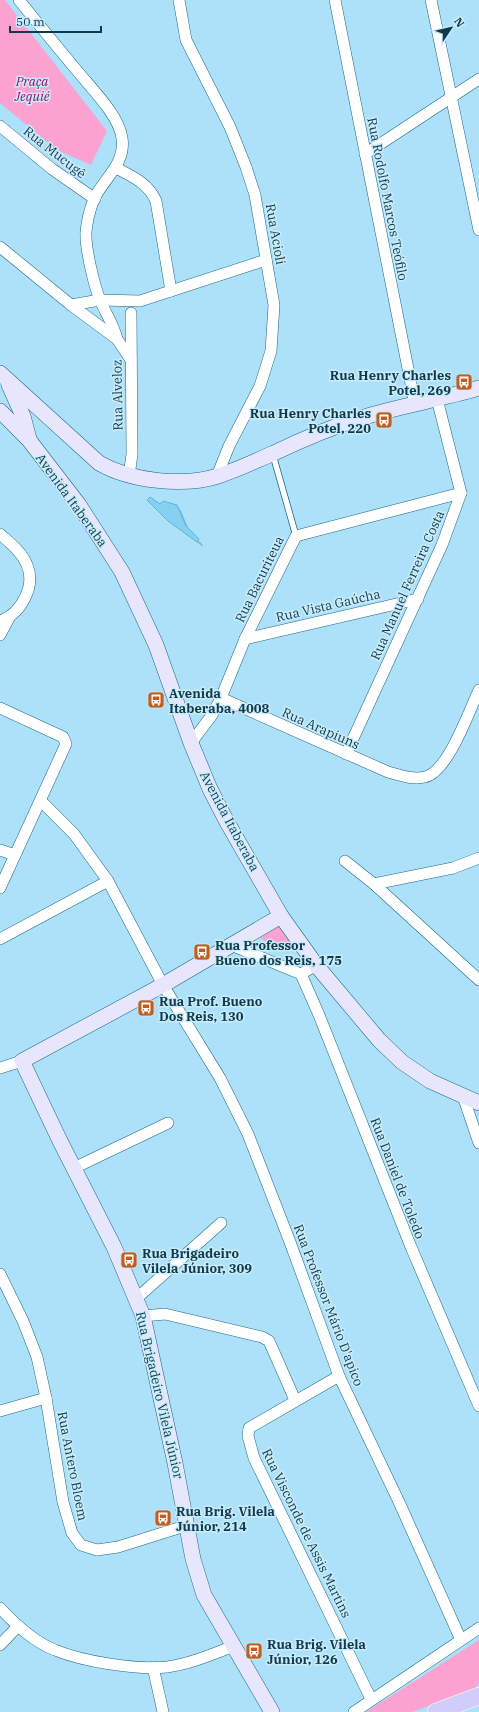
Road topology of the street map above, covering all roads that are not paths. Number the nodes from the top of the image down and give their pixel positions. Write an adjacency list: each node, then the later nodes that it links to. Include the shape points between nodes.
1 (19, 0): 9 (street, via 117,121 122,137 122,154)
2 (179, 0): 14 (street, Rua Acioli, via 186,40 230,127 246,166 255,195)
3 (334, 0): 8 (street, Rua Rodolfo Marcos Teófilo)
4 (431, 0): 6 (street)
5 (479, 79): 6 (street)
6 (450, 98): 8 (street); 10 (street)
7 (0, 126): 11 (street, Rua Mucugê, via 52,169)
8 (365, 154): 26 (street, Rua Rodolfo Marcos Teófilo)
9 (116, 168): 11 (street); 15 (street, via 140,181 152,192 156,201)
10 (475, 193): 12 (street)
11 (95, 199): 16 (street, via 86,233)
12 (479, 230)
13 (0, 247): 18 (street)
14 (266, 260): 15 (street); 32 (street, Rua Acioli, via 274,305 271,351 260,386 229,446)
15 (171, 291): 17 (street)
16 (100, 300): 17 (street); 18 (street); 20 (street, via 111,319)
17 (140, 301): 19 (street)
18 (71, 305): 20 (street)
19 (131, 313): 20 (street); 21 (street, Rua Alveloz)
20 (116, 339): 21 (street)
21 (131, 360): 31 (street, Rua Alveloz, via 132,454)
22 (2, 380): 25 (street); 28 (street)
23 (479, 388): 24 (street)
24 (437, 399): 26 (street); 33 (street)
25 (17, 401): 28 (street); 29 (street, Avenida Itaberaba)
26 (415, 404): 30 (street, via 359,419)
27 (0, 411): 29 (street, Avenida Itaberaba)
28 (48, 418): 31 (street, via 100,463)
29 (29, 440): 43 (street, Avenida Itaberaba, via 79,505 122,572 156,645)
30 (272, 453): 32 (street); 35 (lane)
31 (129, 476): 32 (street, via 181,480)
32 (217, 476)
33 (461, 493): 35 (street, Rua Bacuriteua); 36 (street, Rua Manuel Ferreira Costa)
34 (0, 534): 37 (street, via 20,553 30,576 26,597 19,608)
35 (296, 536): 39 (street, Rua Bacuriteua)
36 (418, 599): 39 (street, Rua Vista Gaúcha); 44 (street, Rua Manuel Ferreira Costa)
37 (4, 620): 38 (street)
38 (0, 635)
39 (245, 639): 41 (street, Rua Bacuriteua)
40 (479, 690): 44 (street, Rua Arapiuns, via 449,754 441,767 425,778 388,772)
41 (221, 698): 43 (street, Rua Bacuriteua); 44 (street, Rua Arapiuns)
42 (0, 708): 45 (street, via 65,740 66,744)
43 (192, 743): 53 (street, Avenida Itaberaba, via 210,789 227,822)
44 (346, 754)
45 (41, 800): 47 (street); 50 (street, Rua Professor Mário D'apico, via 74,834)
46 (0, 850): 47 (street)
47 (15, 855): 52 (street)
48 (479, 858): 51 (street, via 453,868)
49 (345, 861): 51 (street)
50 (108, 881): 54 (street); 59 (street, Rua Professor Mário D'apico)
51 (374, 884): 58 (street)
52 (0, 888)
53 (282, 916): 55 (street); 56 (street, Avenida Itaberaba)
54 (0, 939)
55 (231, 945): 57 (street); 59 (street)
56 (316, 965): 57 (street); 62 (street, Avenida Itaberaba, via 402,1062 430,1081)
57 (301, 974): 74 (street, Rua Daniel de Toledo, via 411,1247)
58 (479, 980)
59 (163, 984): 60 (street); 71 (street, Rua Professor Mário D'apico, via 220,1078 248,1134)
60 (22, 1061): 61 (street); 66 (street, Rua Brigadeiro Vilela Júnior)
61 (0, 1068)
62 (463, 1096): 63 (street, Avenida Itaberaba); 65 (street)
63 (479, 1103)
64 (168, 1123): 66 (street)
65 (479, 1143)
66 (74, 1168): 69 (street, Rua Brigadeiro Vilela Júnior)
67 (221, 1223): 69 (street)
68 (0, 1274): 72 (street, Rua Antero Bloem, via 37,1357)
69 (137, 1298): 70 (street, Rua Brigadeiro Vilela Júnior)
70 (144, 1316): 73 (street, via 164,1314 262,1337 269,1341); 76 (street, Rua Brigadeiro Vilela Júnior)
71 (339, 1376): 73 (street, Rua Visconde de Assis Martins); 80 (street, Rua Professor Mário D'apico)
72 (46, 1398): 75 (street); 76 (street, Rua Antero Bloem, via 63,1502 72,1533 80,1544 97,1550 118,1547)
73 (295, 1400): 85 (street, Rua Visconde de Assis Martins, via 249,1428 250,1445 293,1541)
74 (479, 1406)
75 (0, 1411)
76 (188, 1525): 82 (street, Rua Brigadeiro Vilela Júnior, via 193,1559 204,1595)
77 (0, 1608): 78 (street)
78 (18, 1626): 81 (street); 83 (street, via 29,1636 55,1650 138,1668)
79 (479, 1628): 80 (street)
80 (461, 1640): 85 (street)
81 (0, 1645)
82 (234, 1646): 83 (street, via 167,1667); 87 (street, Rua Brigadeiro Vilela Júnior)
83 (154, 1667): 86 (street)
84 (479, 1696): 89 (main road)
85 (371, 1699): 88 (street)
86 (163, 1712)
87 (272, 1712)
88 (354, 1712)
89 (436, 1712)

